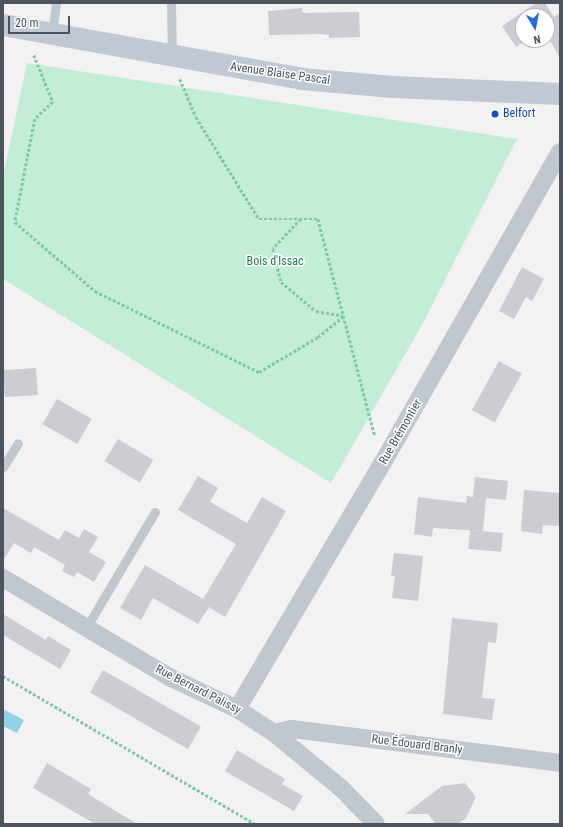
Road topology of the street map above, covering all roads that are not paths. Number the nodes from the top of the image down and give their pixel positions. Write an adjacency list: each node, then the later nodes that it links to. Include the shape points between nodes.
1 (56, 3): 4 (lane)
2 (171, 3): 5 (lane)
3 (3, 25): 4 (main road, Avenue Blaise Pascal)
4 (52, 35): 5 (main road, Avenue Blaise Pascal)
5 (172, 58): 6 (main road, Avenue Blaise Pascal, via 309,79 392,87)
6 (560, 94)
7 (560, 152): 13 (street, Rue Brémontier, via 382,464)
8 (18, 443): 9 (lane)
9 (3, 467)
10 (155, 512): 12 (lane)
11 (3, 578): 12 (street, Rue Bernard Palissy)
12 (86, 628): 13 (street, Rue Bernard Palissy, via 169,677)
13 (237, 709): 14 (street, Rue Bernard Palissy)
14 (274, 733): 15 (street, Rue Édouard Branly, via 292,729); 16 (street, Rue Bernard Palissy, via 341,788)
15 (560, 763)
16 (376, 824)

